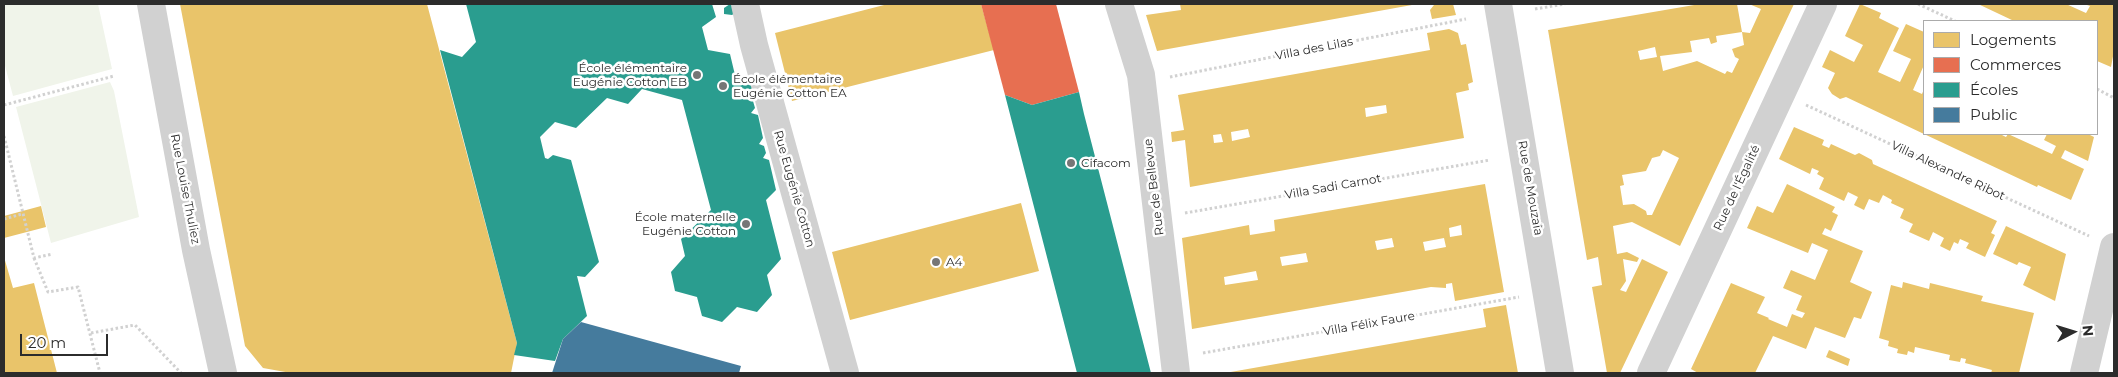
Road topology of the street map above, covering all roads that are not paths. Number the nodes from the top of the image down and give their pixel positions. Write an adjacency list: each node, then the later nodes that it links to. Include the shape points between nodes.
1 (151, 4): 7 (street, Rue Louise Thuliez, via 196,250)
2 (745, 4): 8 (street, Rue Eugénie Cotton)
3 (1119, 4): 9 (street, Rue de Bellevue, via 1141,75)
4 (1498, 4): 10 (street, Rue de Mouzaïa)
5 (1823, 4): 11 (street, Rue de l'Égalité)
6 (2114, 248): 12 (street)
7 (223, 373)
8 (845, 373)
9 (1176, 373)
10 (1560, 373)
11 (1651, 373)
12 (2084, 373)

